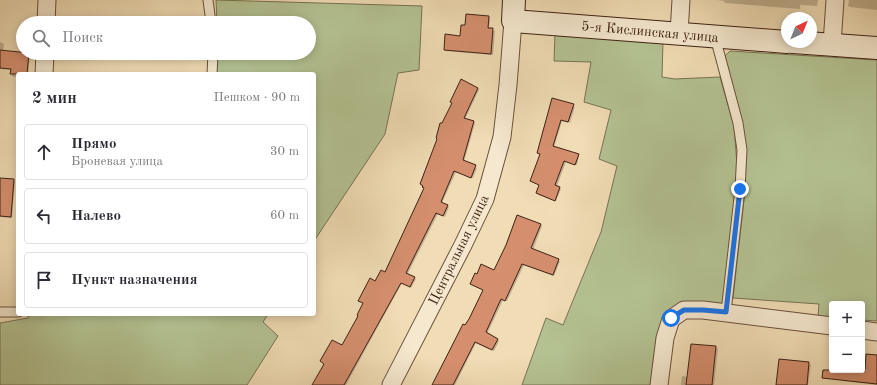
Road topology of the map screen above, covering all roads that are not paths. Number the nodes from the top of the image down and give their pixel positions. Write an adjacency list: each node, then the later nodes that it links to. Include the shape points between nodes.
1 (47, 0): 6 (street)
2 (208, 0): 7 (lane)
3 (681, 0): 8 (street)
4 (835, 0): 12 (street)
5 (514, 11): 8 (street, 5-я Кислинская улица); 24 (street, Центральная улица, via 502,137 485,199)
6 (46, 16)
7 (210, 16)
8 (679, 33): 9 (street, 5-я Кислинская улица)
9 (714, 37): 10 (street, 5-я Кислинская улица); 20 (lane, via 738,123 742,150)
10 (781, 42)
11 (817, 43): 12 (street)
12 (832, 44): 13 (street)
13 (877, 48)
14 (45, 60): 16 (street)
15 (213, 60): 17 (lane)
16 (44, 72)
17 (212, 72)
18 (0, 312): 19 (lane)
19 (16, 312)
20 (726, 312): 21 (street); 25 (street, via 684,310 671,318 665,338)
21 (829, 326)
22 (865, 330): 23 (street)
23 (877, 332)
24 (391, 385)
25 (659, 385)

